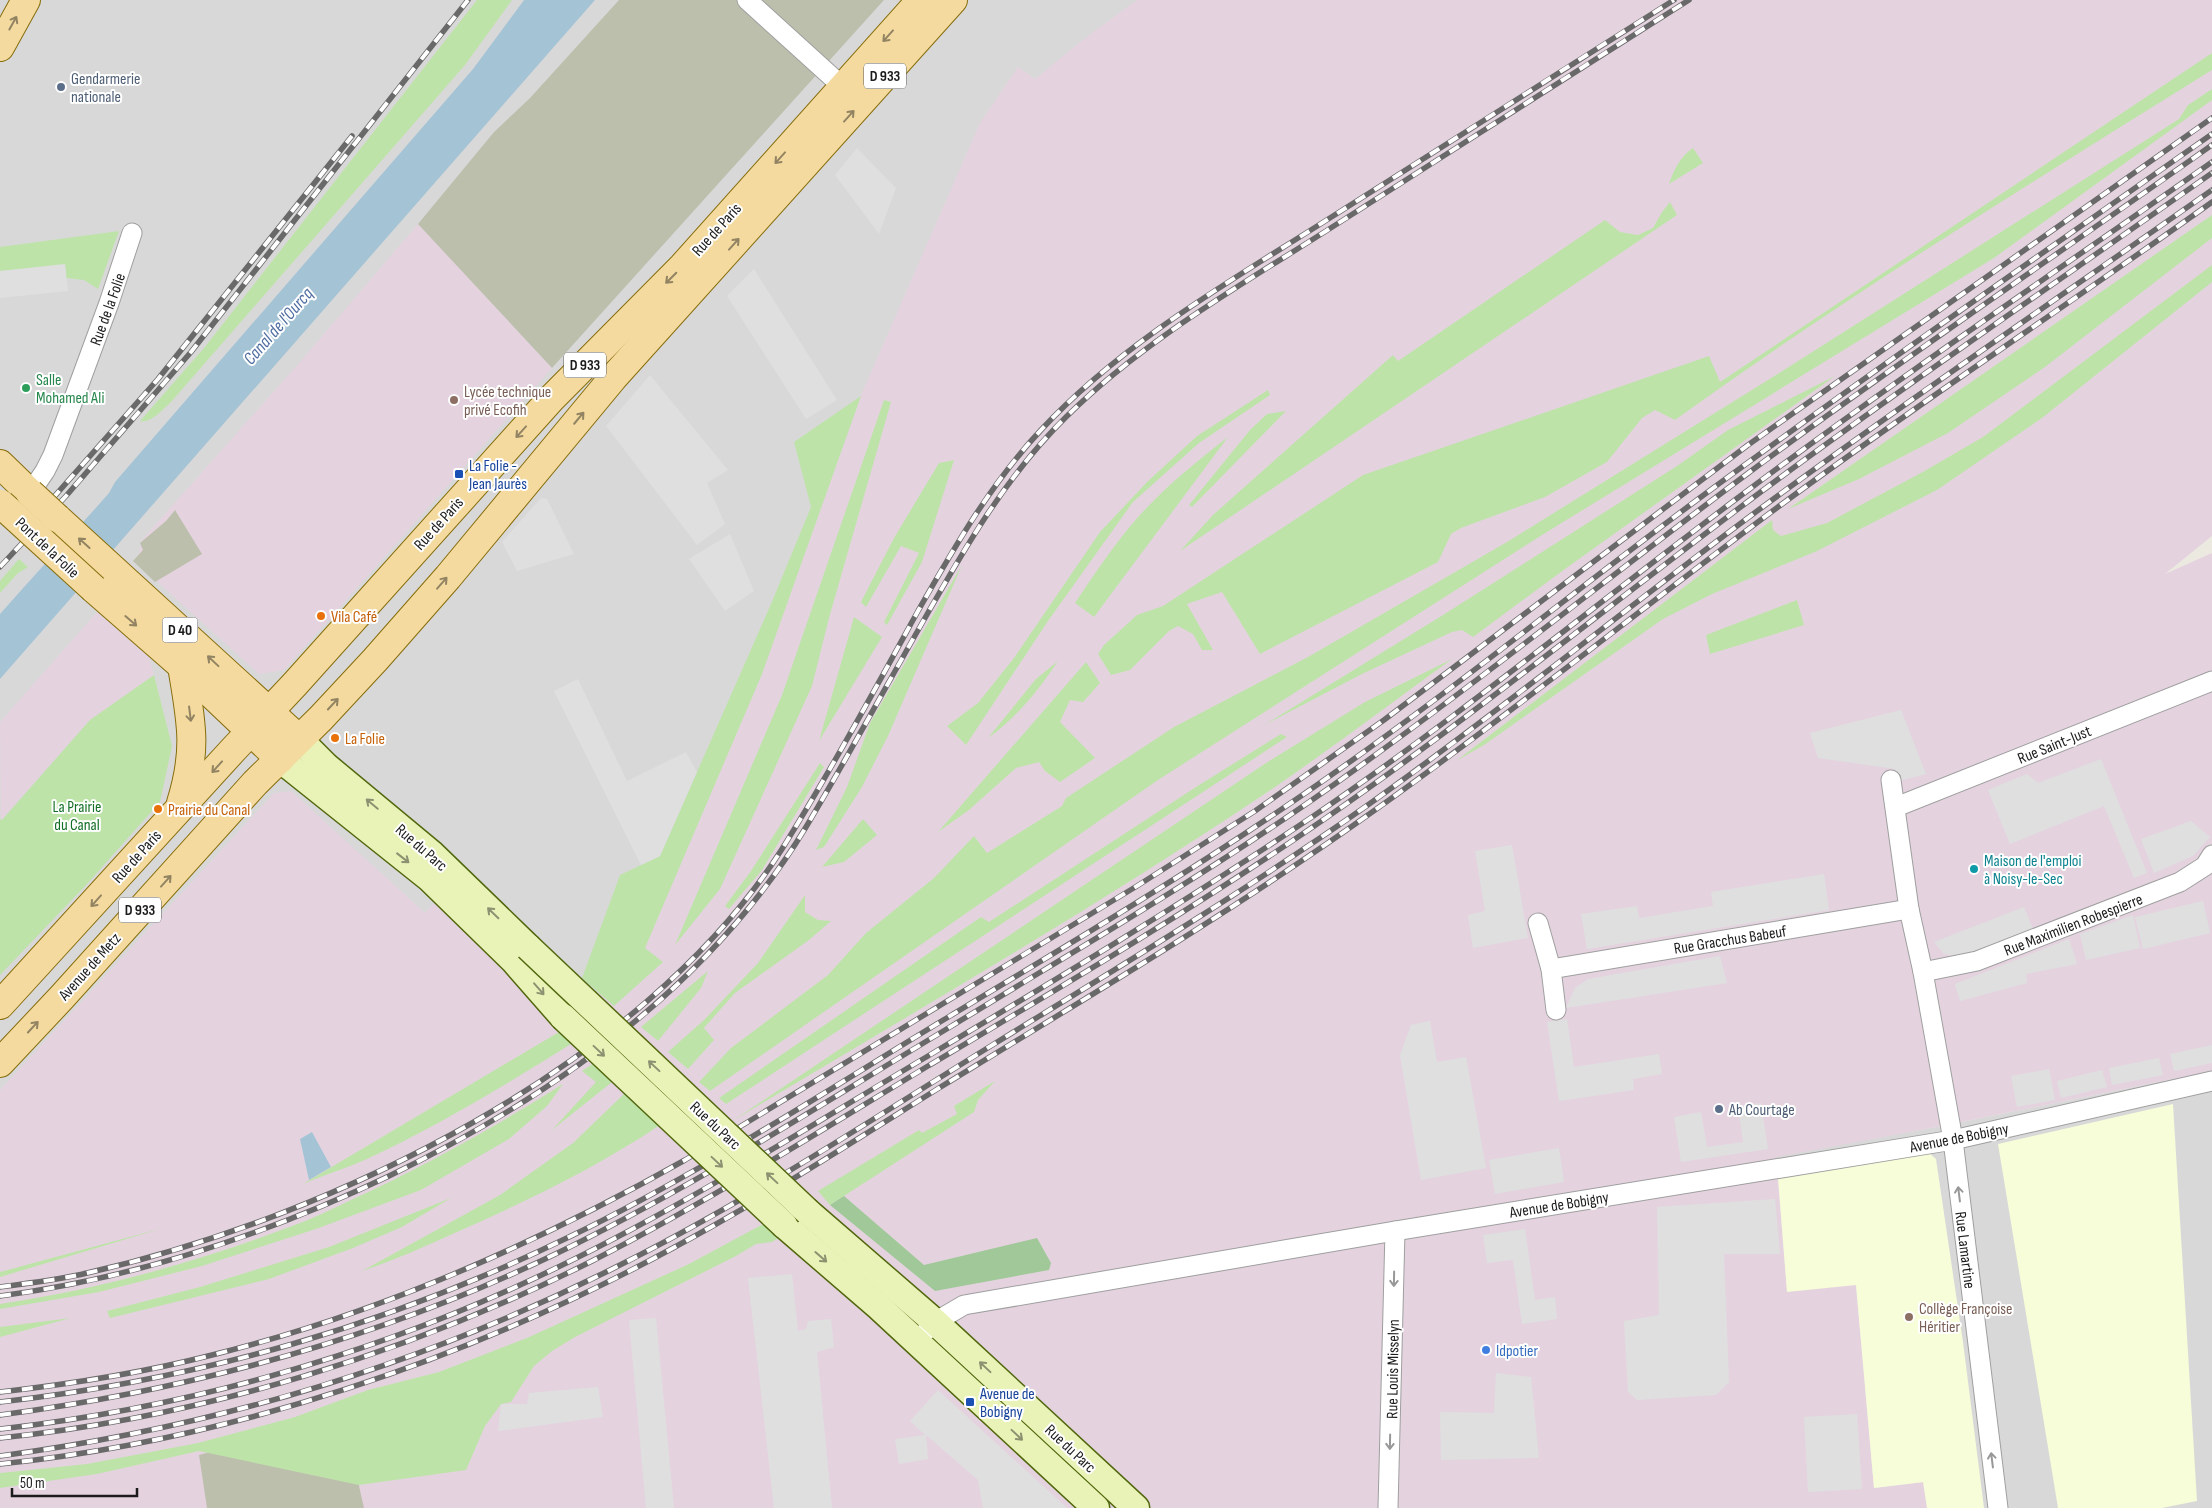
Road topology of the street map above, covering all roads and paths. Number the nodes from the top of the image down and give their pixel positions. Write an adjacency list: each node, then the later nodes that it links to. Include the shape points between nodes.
1 (26, 0): 5 (main road, one-way to 1)
2 (747, 0): 6 (street)
3 (921, 0): 6 (main road, Rue de Paris / D 933, one-way to 6)
4 (953, 0): 14 (main road, Rue de Paris / D 933, one-way to 4, via 375,660 613,378)
5 (0, 47)
6 (843, 87): 13 (main road, Rue de Paris / D 933, one-way to 13, via 683,266 551,399)
7 (132, 232): 9 (street, Rue de la Folie, via 53,455)
8 (0, 464): 9 (main road, D 40)
9 (30, 493): 13 (main road, Pont de la Folie / D 40, one-way to 9, bridge, via 111,567)
10 (1, 503): 11 (main road, Pont de la Folie / D 40, one-way to 11, bridge)
11 (182, 666): 13 (main road, D 40); 17 (main road, one-way to 17, via 193,743 190,773)
12 (2212, 681): 18 (street, Rue Saint-Just)
13 (259, 722): 14 (main road, D 40); 15 (main road, D 40); 17 (main road, Rue de Paris / D 933, one-way to 17)
14 (299, 739): 15 (main road, Rue de Paris / D 933); 22 (main road, Rue du Parc / D 40, one-way to 14, via 432,854 326,766)
15 (280, 758): 22 (main road, Rue du Parc / D 40, one-way to 22); 27 (main road, Avenue de Metz / D 933, one-way to 15)
16 (1892, 780): 18 (street)
17 (180, 808): 25 (main road, Rue de Paris / D 933, one-way to 25)
18 (1896, 808): 20 (street)
19 (2212, 855): 24 (street, Rue Maximilien Robespierre, via 2204,866 2171,886 1977,962)
20 (1908, 910): 23 (street, Rue Gracchus Babeuf); 24 (street)
21 (1538, 923): 23 (street)
22 (521, 954): 31 (main road, Rue du Parc / D 40, one-way to 22, bridge); 32 (main road, Rue du Parc / D 40, one-way to 32, bridge, via 563,1017 784,1225)
23 (1551, 969): 26 (street)
24 (1923, 972): 29 (street)
25 (0, 1005)
26 (1556, 1010)
27 (0, 1063)
28 (2212, 1081): 29 (street, Avenue de Bobigny)
29 (1953, 1140): 30 (street, Avenue de Bobigny); 36 (street, Rue Lamartine, one-way to 29)
30 (1395, 1231): 31 (street, Avenue de Bobigny, via 964,1305); 35 (street, Rue Louis Misselyn, one-way to 35)
31 (935, 1322): 32 (street, Avenue de Bobigny); 34 (main road, Rue du Parc / D 40, one-way to 31)
32 (916, 1342): 33 (main road, Rue du Parc / D 40, one-way to 33)
33 (1096, 1508)
34 (1136, 1508)
35 (1388, 1508)
36 (1998, 1508)

